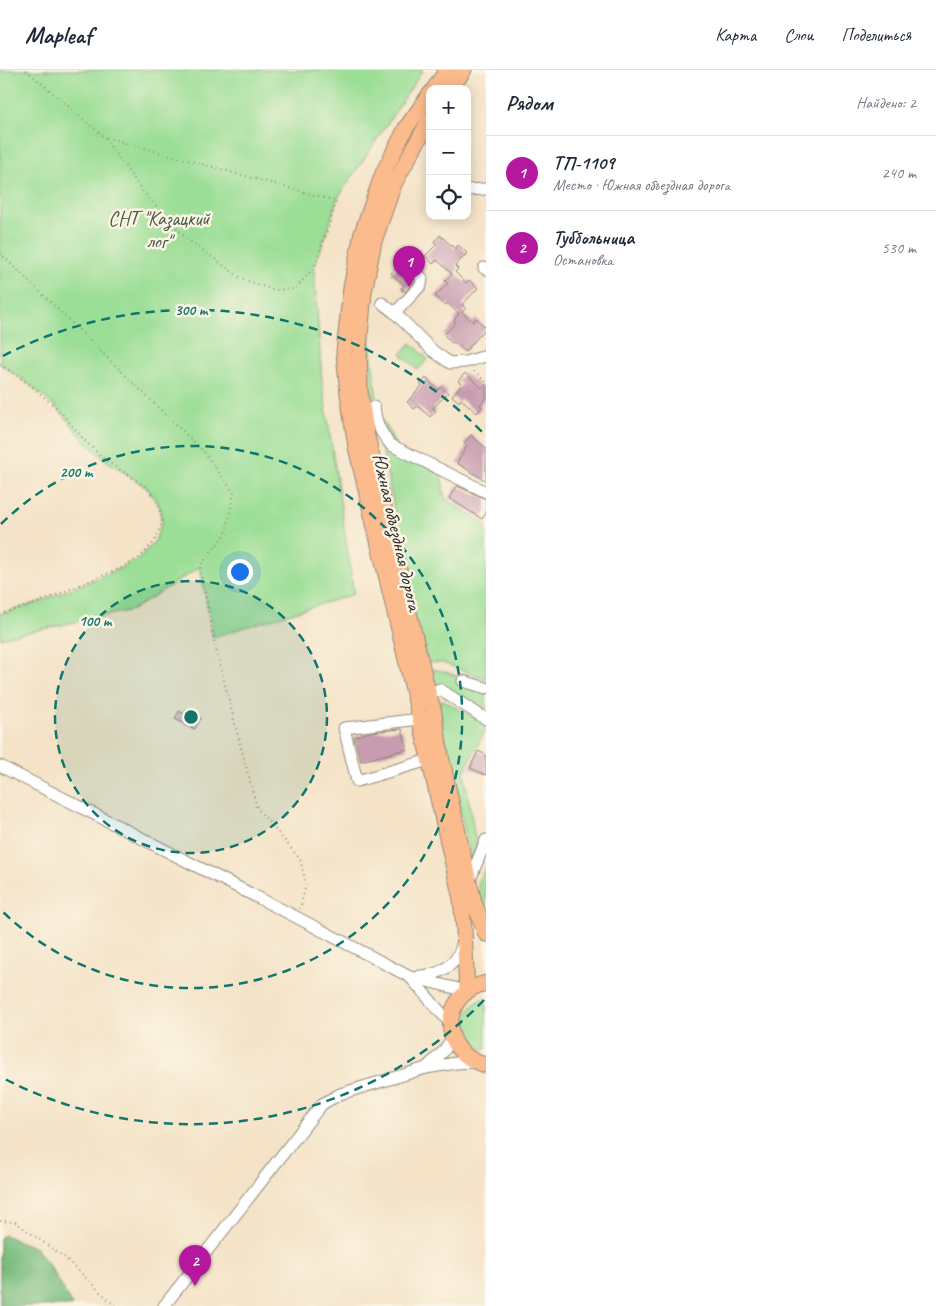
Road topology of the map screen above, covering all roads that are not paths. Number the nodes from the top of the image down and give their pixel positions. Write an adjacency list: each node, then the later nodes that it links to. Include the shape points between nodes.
1 (447, 70): 3 (main road)
2 (464, 70): 4 (main road)
3 (437, 85)
4 (454, 85)
5 (426, 100): 17 (main road, Южная объездная дорога, via 406,128 383,173 362,233 351,288 344,352 356,447)
6 (426, 126): 17 (main road, Южная объездная дорога, via 394,184 374,241 364,292 359,348 360,391 366,432)
7 (486, 188): 8 (street)
8 (471, 190)
9 (408, 264): 11 (street, via 422,278 421,285)
10 (382, 303): 11 (street)
11 (395, 313): 12 (street, via 433,351 450,363)
12 (486, 356)
13 (374, 407): 14 (street, via 376,422 391,445)
14 (486, 492)
15 (463, 681): 16 (street)
16 (486, 688)
17 (422, 697): 18 (main road, Южная объездная дорога); 19 (street, via 439,689); 23 (main road, Южная объездная дорога, via 433,708)
18 (420, 719): 20 (main road, Южная объездная дорога); 20 (street, via 344,728 357,780)
19 (486, 719)
20 (429, 760): 24 (main road, Южная объездная дорога, via 461,899)
21 (0, 766): 26 (street)
22 (486, 840): 23 (street)
23 (469, 882): 25 (main road, Южная объездная дорога)
24 (464, 929): 26 (street, via 462,948 449,966 439,973); 28 (main road, Южная объездная дорога)
25 (486, 934)
26 (410, 977): 28 (street); 29 (street)
27 (486, 983): 28 (main road)
28 (467, 991): 29 (main road, via 452,1011)
29 (452, 1030): 30 (main road, via 461,1052); 31 (street, via 443,1052)
30 (483, 1064): 31 (street, via 456,1063)
31 (426, 1068): 32 (street, via 340,1094 322,1104)
32 (164, 1306)

